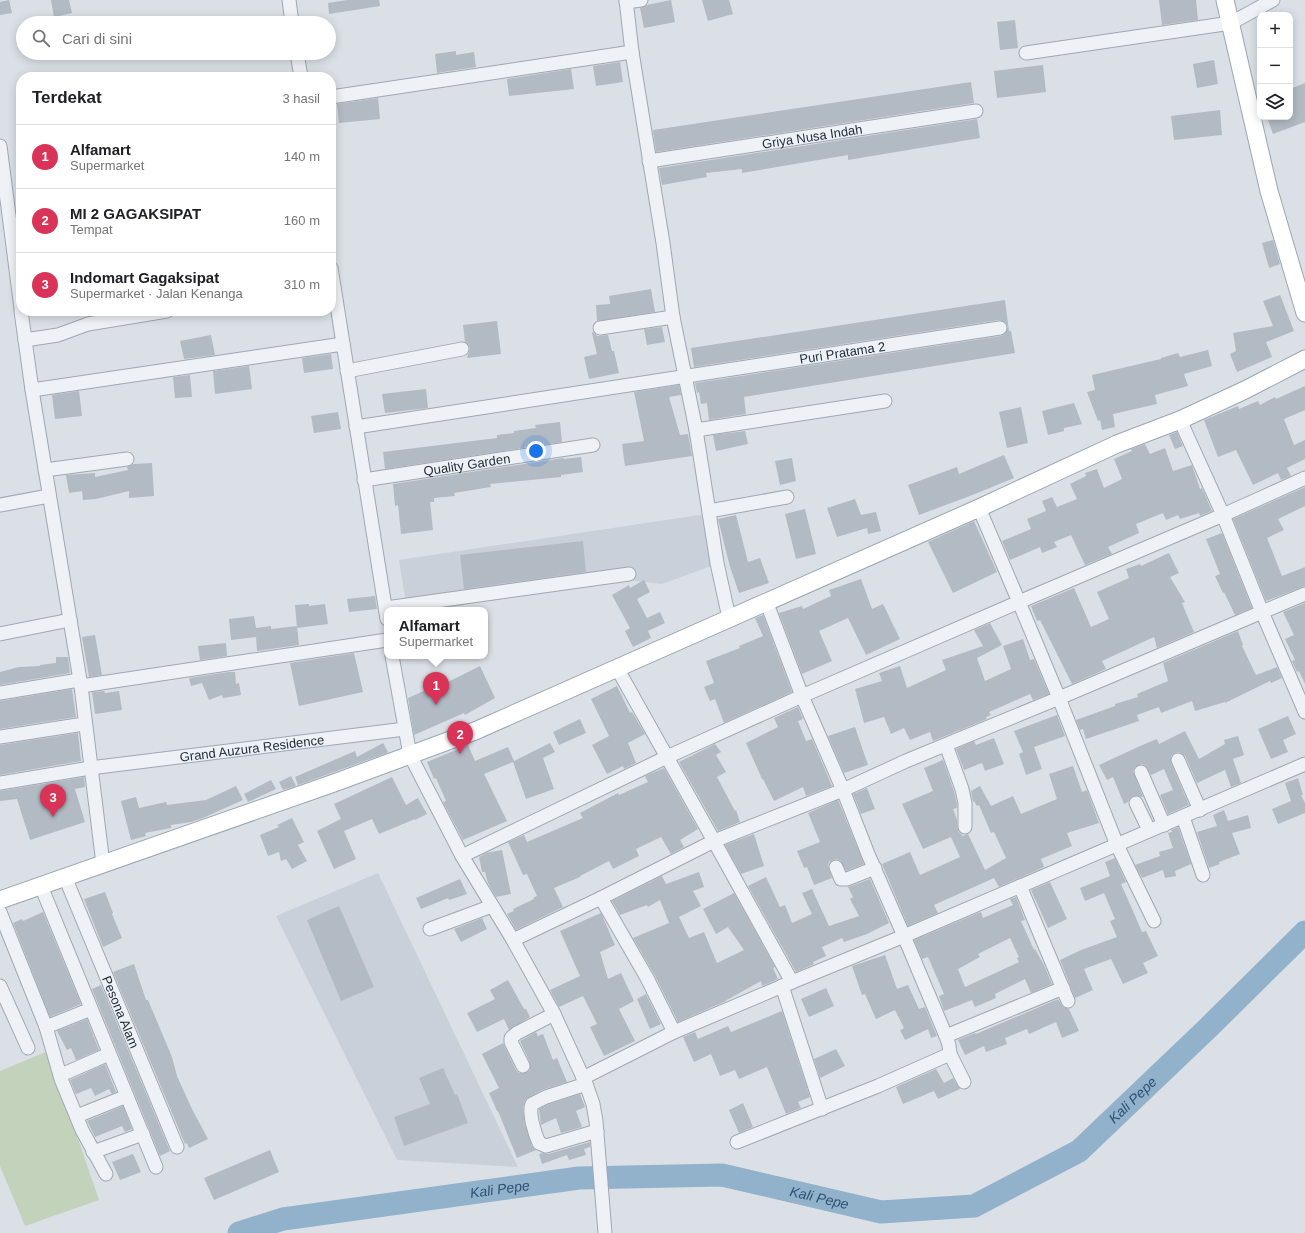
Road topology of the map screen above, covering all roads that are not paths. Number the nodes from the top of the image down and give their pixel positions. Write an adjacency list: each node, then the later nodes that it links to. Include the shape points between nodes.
1 (289, 0): 6 (street)
2 (641, 0): 5 (street)
3 (1225, 0): 7 (main road)
4 (1273, 0): 7 (street)
5 (626, 1): 8 (street)
6 (291, 16)
7 (1231, 23): 9 (street); 18 (main road, via 1269,191)
8 (632, 52): 12 (street); 15 (street)
9 (1026, 53)
10 (298, 60): 11 (street)
11 (300, 72)
12 (336, 96)
13 (976, 111): 15 (street, Griya Nusa Indah)
14 (0, 146): 16 (street)
15 (649, 161): 21 (street)
16 (16, 257)
17 (336, 306): 25 (street)
18 (1305, 313)
19 (22, 316): 24 (street)
20 (135, 316): 24 (street, via 88,324 58,335)
21 (673, 316): 22 (street); 29 (street)
22 (600, 328)
23 (1000, 328): 29 (street, Puri Pratama 2)
24 (25, 340): 30 (street)
25 (343, 344): 28 (street); 30 (street)
26 (462, 349): 28 (street)
27 (1305, 359): 32 (main road)
28 (347, 371): 33 (street)
29 (685, 376): 33 (street, Puri Pratama 2); 34 (street)
30 (32, 390): 37 (street)
31 (885, 401): 34 (street)
32 (1180, 420): 43 (main road, via 1117,444); 45 (street)
33 (356, 427): 39 (street)
34 (696, 430): 44 (street)
35 (593, 445): 39 (street, Quality Garden)
36 (127, 459): 37 (street)
37 (45, 470): 40 (street)
38 (1305, 478): 45 (street)
39 (364, 480): 50 (street)
40 (49, 496): 42 (street); 54 (street)
41 (787, 497): 44 (street)
42 (0, 505)
43 (979, 508): 48 (main road); 49 (street)
44 (709, 511): 53 (street)
45 (1223, 515): 49 (street); 52 (street)
46 (630, 574): 51 (street)
47 (1305, 594): 52 (street)
48 (766, 601): 53 (main road); 61 (street)
49 (1019, 602): 61 (street); 62 (street)
50 (385, 607)
51 (424, 607)
52 (1262, 612): 62 (street); 63 (street)
53 (729, 618): 58 (main road)
54 (70, 620): 55 (street); 59 (street)
55 (0, 634)
56 (384, 640): 59 (street)
57 (393, 659): 65 (street)
58 (617, 668): 68 (main road, via 488,725); 69 (street)
59 (80, 683): 60 (street); 64 (street)
60 (0, 693)
61 (802, 696): 69 (street); 75 (street)
62 (1059, 698): 67 (street); 83 (street)
63 (1305, 712)
64 (84, 724): 66 (street); 72 (street)
65 (405, 729): 68 (street); 72 (street, Grand Auzura Residence)
66 (0, 737)
67 (946, 745): 75 (street); 80 (street, via 962,789)
68 (410, 755): 84 (street); 85 (main road)
69 (666, 757): 82 (street); 84 (street)
70 (1178, 760): 77 (street)
71 (1305, 764): 77 (street)
72 (94, 768): 74 (street, Grand Auzura Residence); 85 (street)
73 (1141, 772): 79 (street)
74 (0, 783)
75 (843, 790): 82 (street); 87 (street)
76 (1136, 803): 81 (street)
77 (1200, 810): 78 (street)
78 (1183, 817): 79 (street); 88 (street)
79 (1164, 825): 81 (street)
80 (965, 827)
81 (1149, 830): 83 (street)
82 (714, 842): 92 (street); 100 (street)
83 (1117, 845): 91 (street); 96 (street)
84 (462, 856): 94 (street)
85 (103, 864): 89 (main road)
86 (836, 867): 87 (street, via 841,879)
87 (875, 868): 98 (street)
88 (1203, 875)
89 (65, 877): 90 (main road); 122 (street, Pesona Alam)
90 (41, 886): 93 (main road); 104 (street)
91 (1020, 886): 98 (street); 102 (street)
92 (601, 898): 99 (street); 107 (street, via 647,978)
93 (0, 900)
94 (492, 906): 97 (street); 99 (street)
95 (0, 912): 106 (street)
96 (1154, 921)
97 (430, 929)
98 (904, 936): 100 (street); 108 (street)
99 (513, 940): 105 (street)
100 (787, 984): 107 (street); 117 (street)
101 (0, 986): 109 (street)
102 (1063, 988): 103 (street); 108 (street)
103 (1068, 1001)
104 (91, 1009): 106 (street); 110 (street)
105 (554, 1014): 112 (street, via 517,1032 511,1038); 114 (street)
106 (46, 1027): 113 (street)
107 (674, 1032): 114 (street)
108 (946, 1036): 111 (street)
109 (28, 1048)
110 (110, 1054): 113 (street); 116 (street)
111 (950, 1054): 115 (street); 117 (street)
112 (523, 1066)
113 (61, 1074): 118 (street)
114 (584, 1081): 119 (street, via 593,1104); 119 (street, via 532,1104 530,1109 536,1135 539,1144 546,1146)
115 (964, 1082)
116 (127, 1096): 118 (street); 120 (street)
117 (822, 1109): 121 (street)
118 (77, 1116): 123 (street)
119 (597, 1131): 126 (street)
120 (143, 1134): 123 (street); 124 (street)
121 (737, 1142)
122 (177, 1147)
123 (93, 1152): 125 (street)
124 (156, 1167)
125 (106, 1174)
126 (605, 1233)

